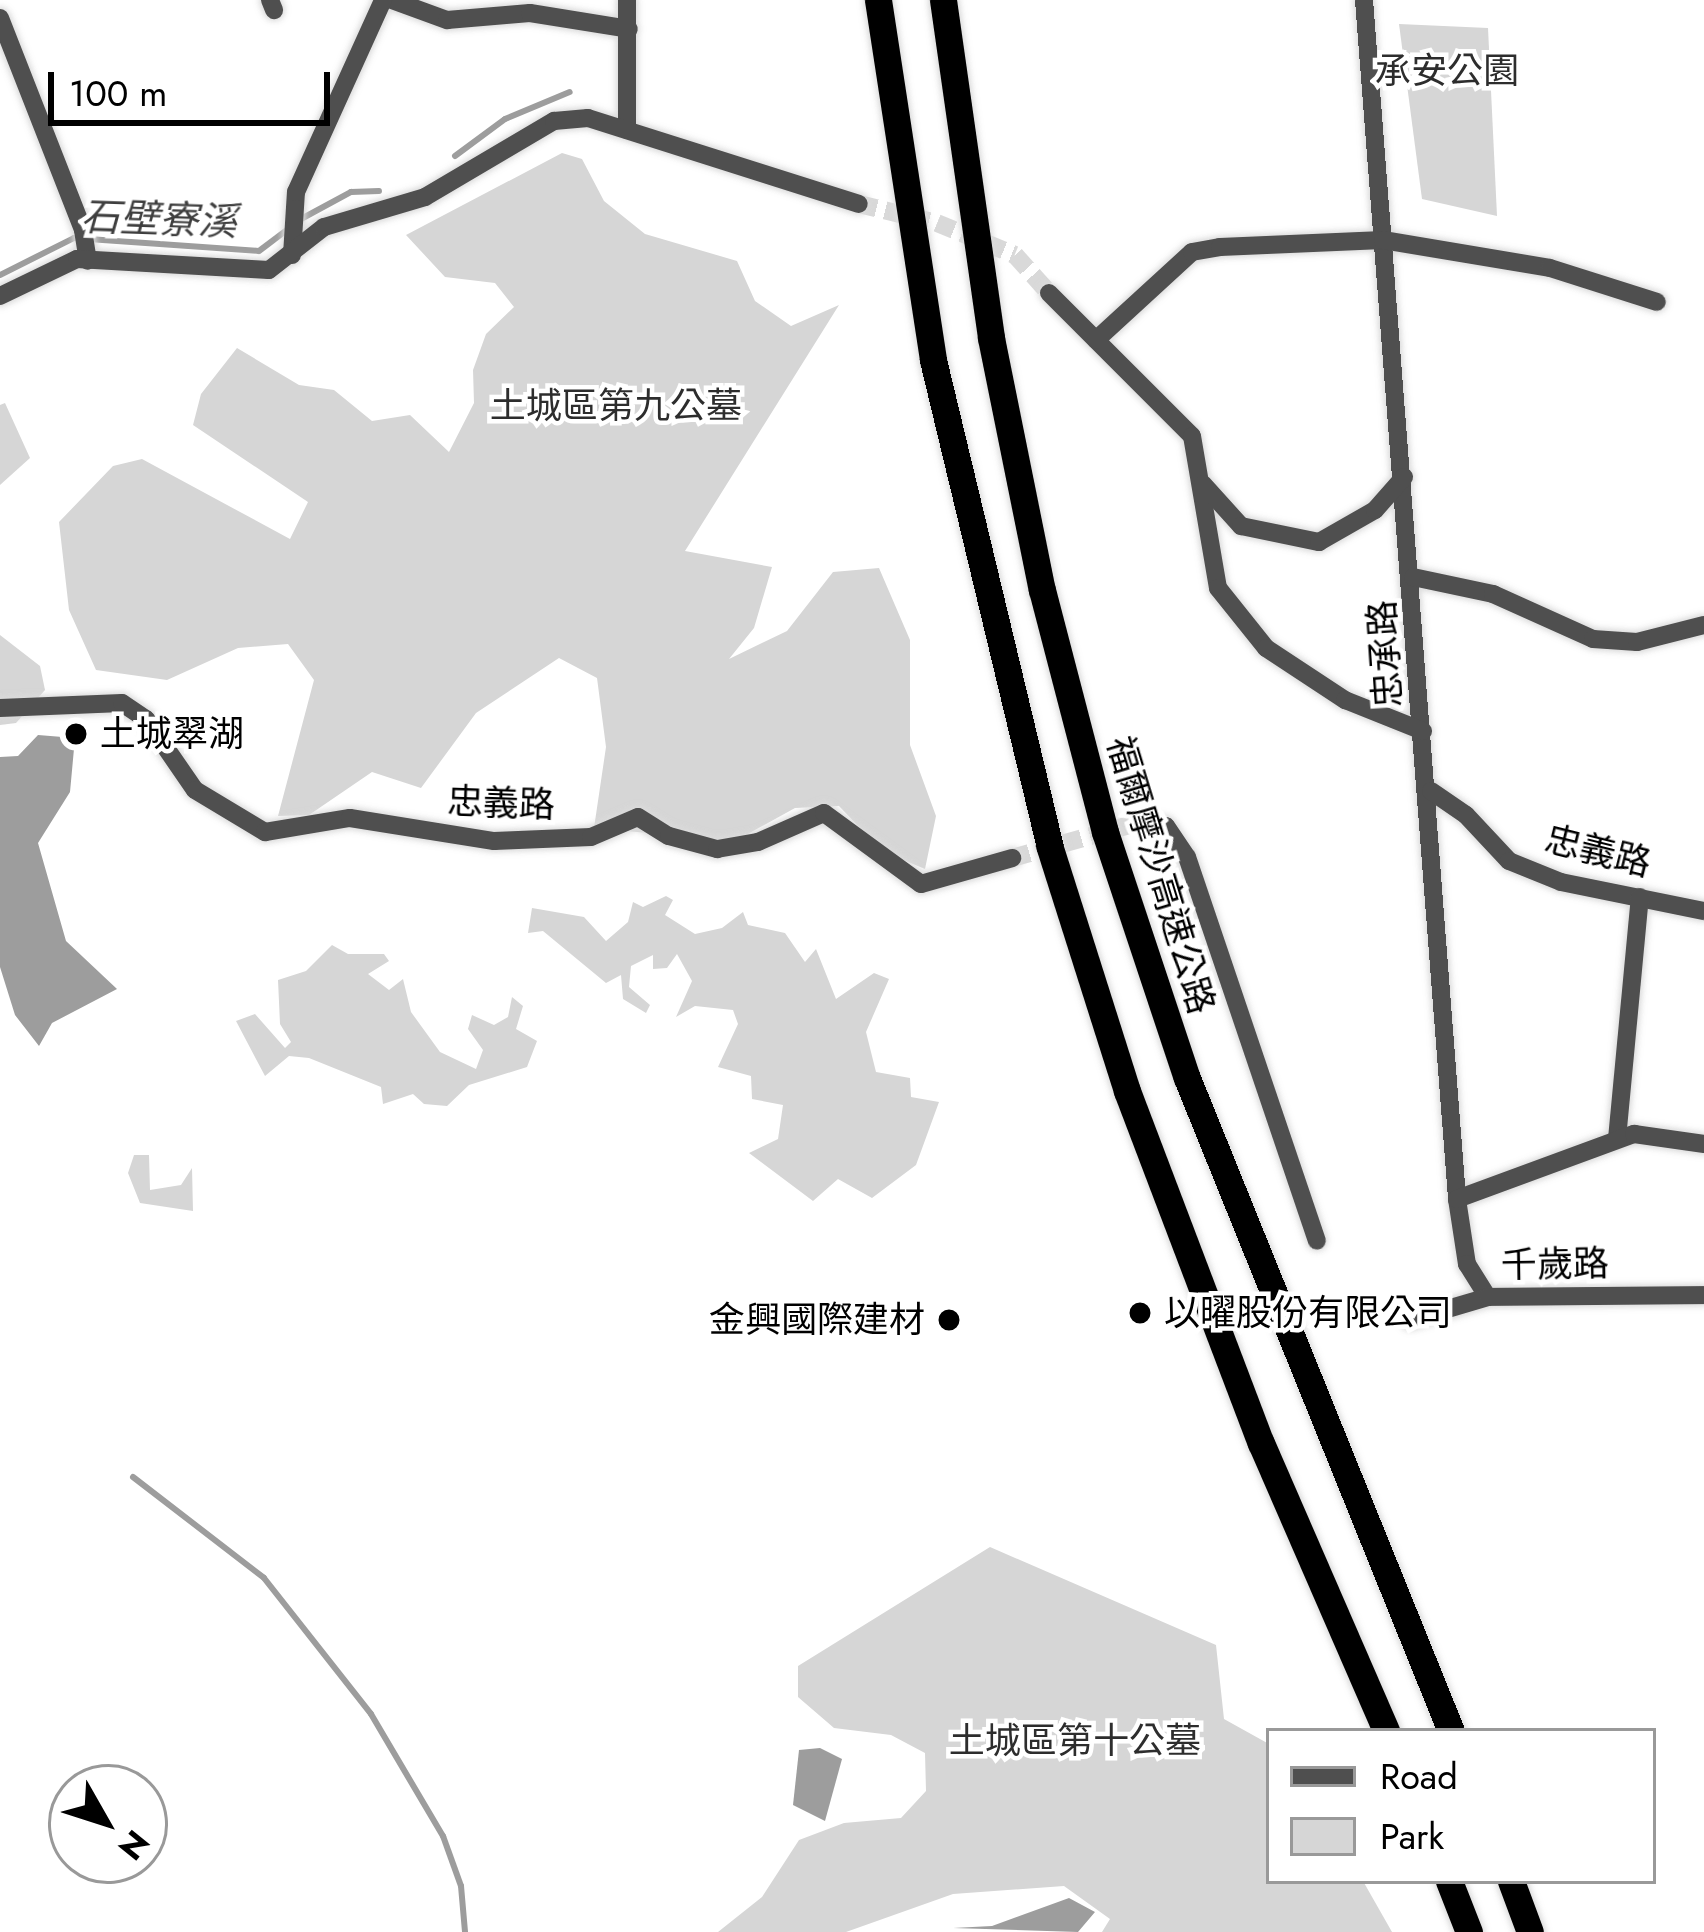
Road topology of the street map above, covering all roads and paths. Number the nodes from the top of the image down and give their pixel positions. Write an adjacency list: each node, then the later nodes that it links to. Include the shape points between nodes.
1 (388, 0): 7 (street, via 447,20 530,14); 12 (street, via 293,214)
2 (627, 0): 7 (street)
3 (878, 0): 35 (highway, via 933,360 1049,845 1136,1113 1262,1443)
4 (943, 0): 36 (highway, 福爾摩沙高速公路, via 991,338 1042,590 1105,832 1186,1078)
5 (1364, 0): 10 (street, 忠承路)
6 (0, 18): 11 (street)
7 (629, 29): 8 (street)
8 (627, 130): 9 (street); 12 (street, via 588,118 554,121 425,197 324,227)
9 (859, 203)
10 (1383, 240): 15 (street, via 1550,268); 16 (street, via 1192,252); 17 (street, 忠承路)
11 (86, 246): 12 (street, via 247,274); 14 (street)
12 (290, 248)
13 (1049, 293): 16 (street)
14 (0, 296)
15 (1657, 302)
16 (1096, 340): 18 (street, via 1192,436)
17 (1404, 477): 18 (street, via 1375,510 1319,542 1241,526); 19 (street, 忠承路)
18 (1202, 483): 22 (street, via 1218,588 1266,648 1345,700)
19 (1413, 578): 20 (street, via 1493,594 1593,639 1637,641); 22 (street, 忠承路)
20 (1704, 625)
21 (0, 708): 25 (street, 忠義路, via 122,704 146,719 195,790 265,832 350,818 494,842 591,837 638,817 717,849 824,813 921,884)
22 (1423, 731): 23 (street, 忠承路)
23 (1431, 791): 26 (street, 忠義路, via 1509,861 1561,882); 30 (street, 忠承路)
24 (1140, 822): 31 (street, via 1166,826 1187,857)
25 (1012, 858)
26 (1640, 897): 27 (street, 忠義路); 28 (street)
27 (1704, 911)
28 (1617, 1139): 29 (street, via 1660,1133); 30 (street)
29 (1704, 1144)
30 (1457, 1199): 33 (street, 忠承路, via 1466,1264)
31 (1317, 1241)
32 (1704, 1295): 33 (street, 千歲路)
33 (1488, 1297): 34 (street, 千歲路)
34 (1410, 1320)
35 (1385, 1728)
36 (1449, 1728)
37 (1450, 1884): 39 (highway)
38 (1512, 1884): 40 (highway)
39 (1469, 1932)
40 (1530, 1932)

